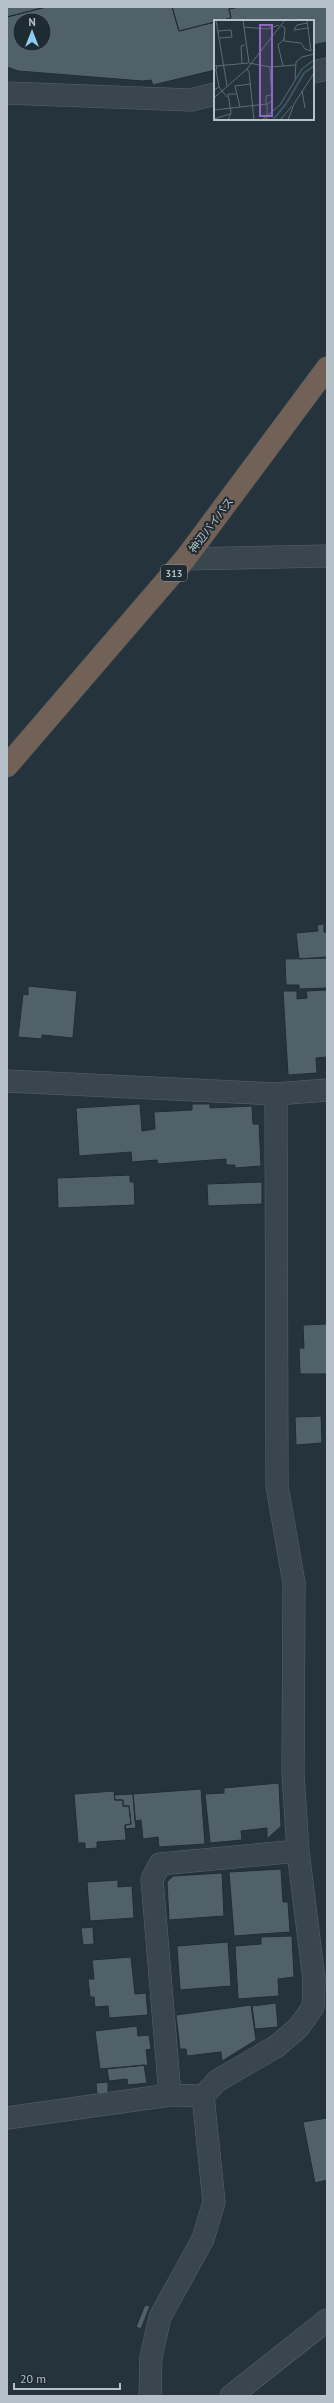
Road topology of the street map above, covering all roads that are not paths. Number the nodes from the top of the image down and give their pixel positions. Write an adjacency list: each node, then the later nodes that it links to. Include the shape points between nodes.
1 (327, 69): 2 (street)
2 (314, 72)
3 (7, 93): 4 (street, via 191,100)
4 (214, 94)
5 (327, 368): 7 (highway, 神辺バイパス / 313)
6 (327, 556): 7 (street)
7 (186, 559): 8 (highway, 神辺バイパス / 313)
8 (7, 766)
9 (7, 1081): 11 (street)
10 (327, 1090): 11 (street)
11 (276, 1094): 12 (street, via 276,1486 294,1582 293,1773)
12 (298, 1851): 13 (street, via 160,1864 152,1879); 14 (street, via 314,1980 313,2007 299,2027 277,2046 217,2081)
13 (170, 2095): 14 (street); 15 (street)
14 (202, 2096): 17 (street, via 214,2202 203,2239 160,2317 151,2357)
15 (7, 2118)
16 (327, 2320): 18 (street)
17 (150, 2396)
18 (231, 2396)

